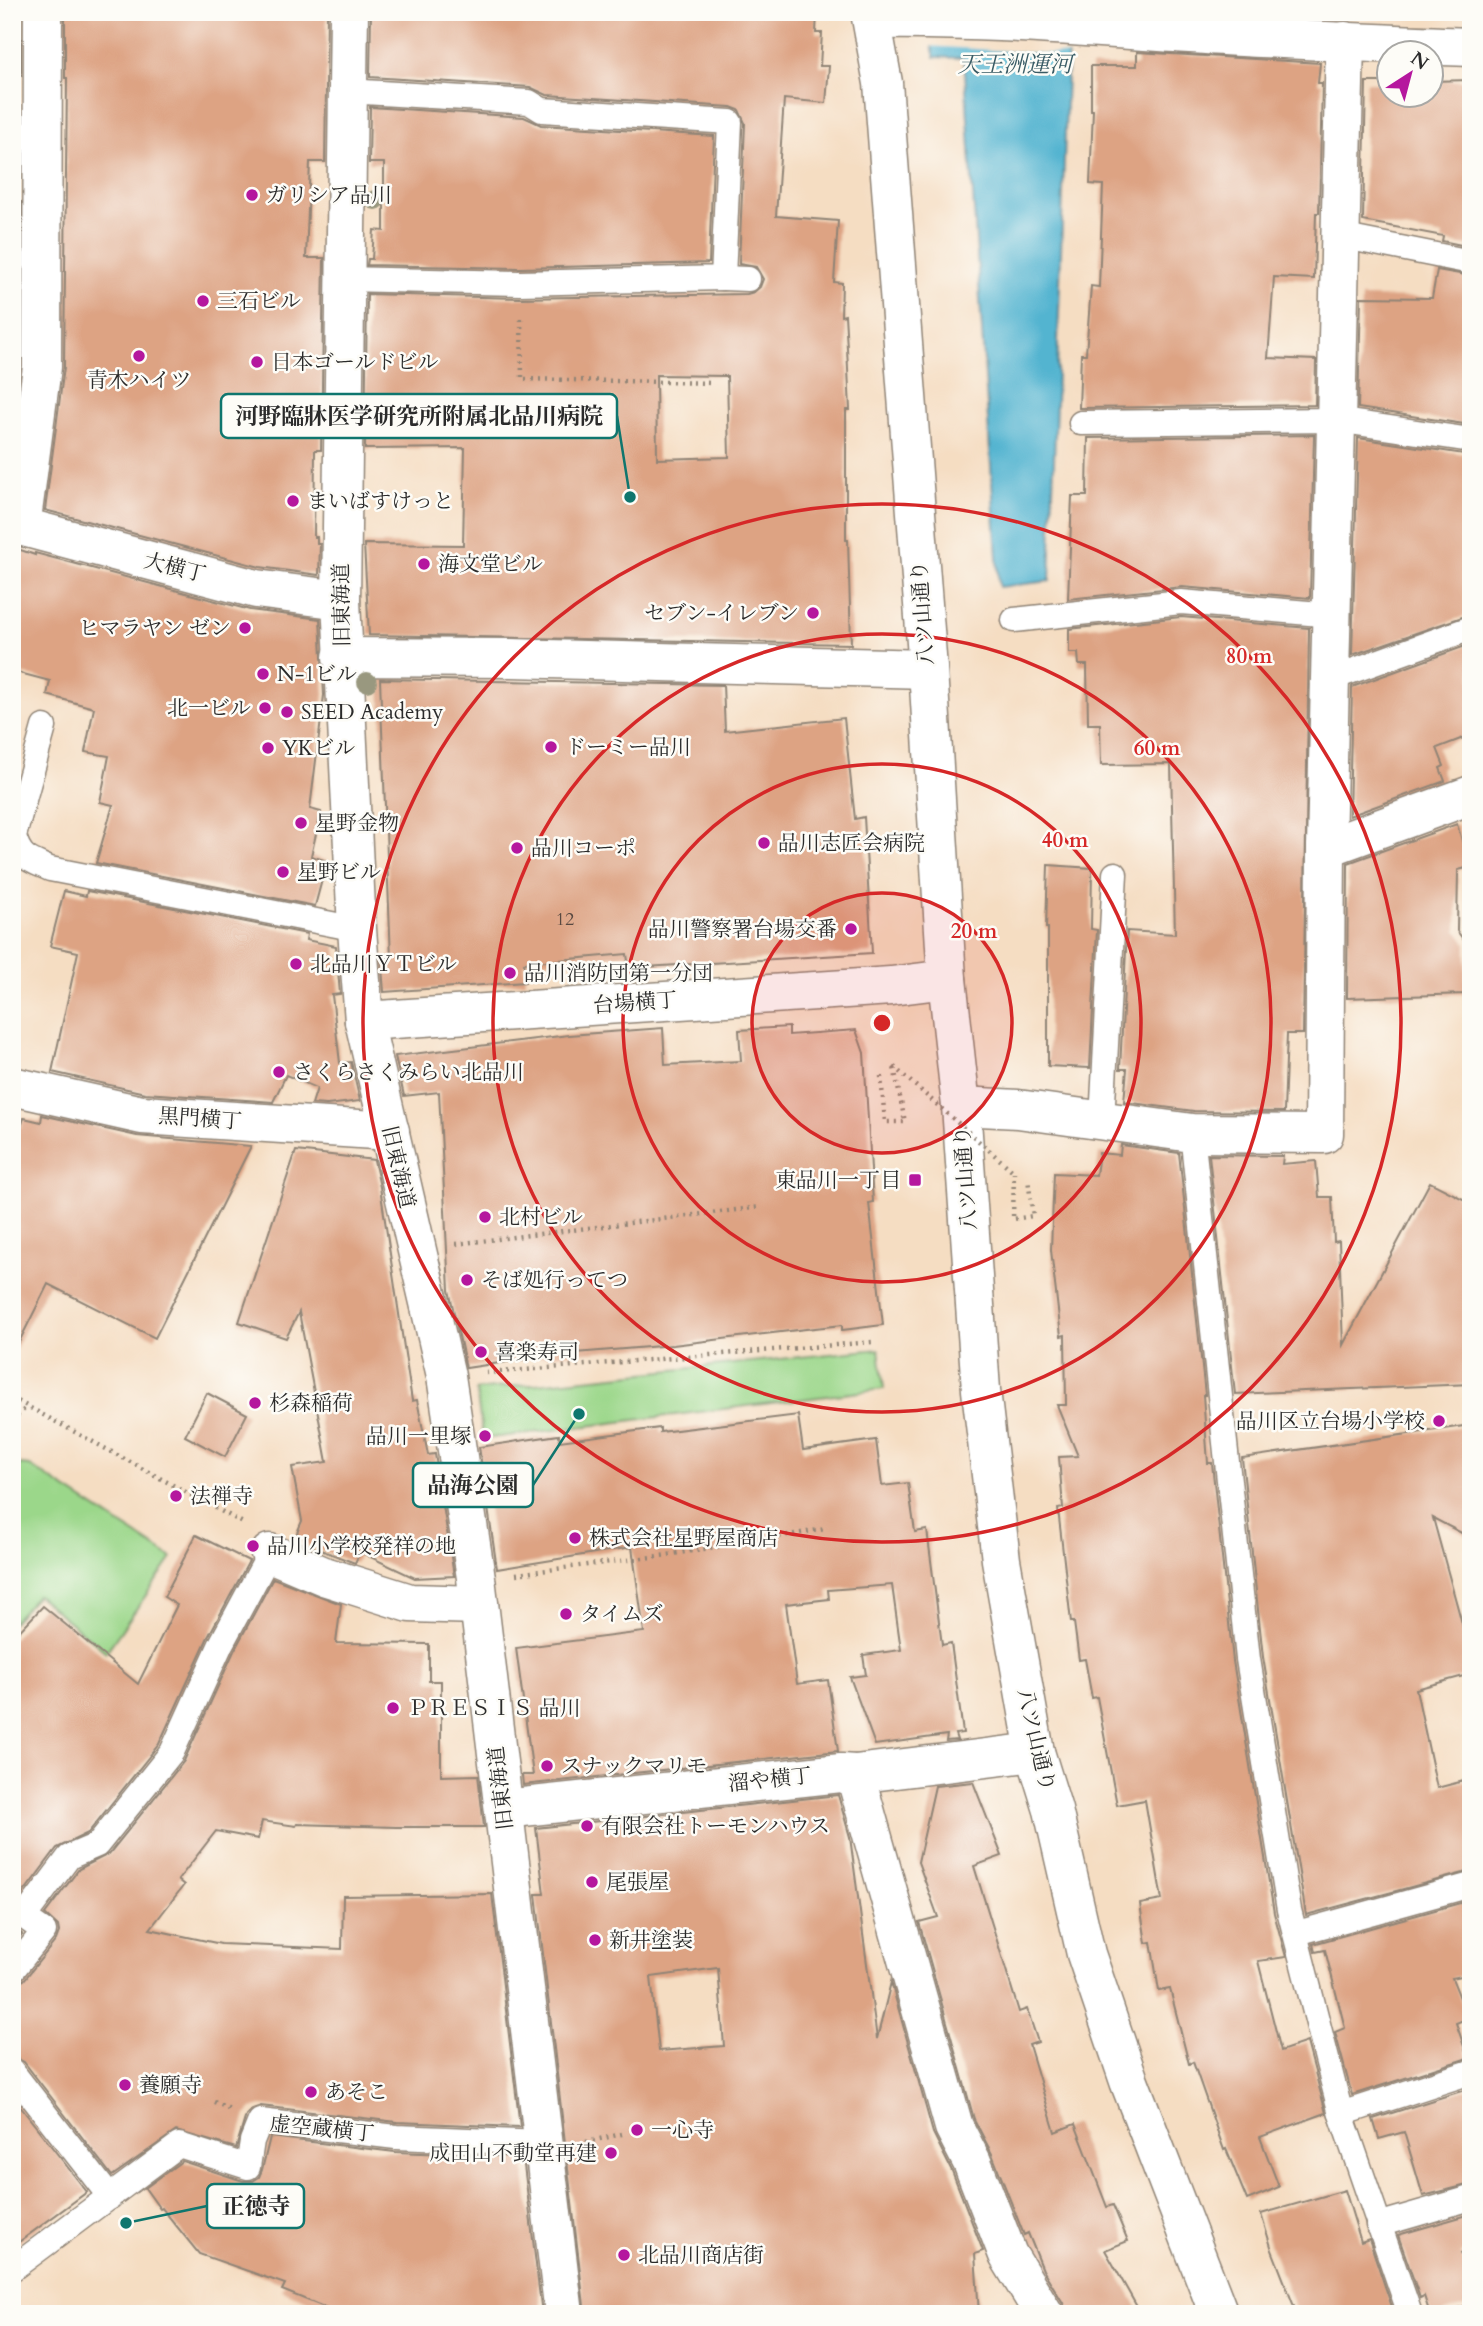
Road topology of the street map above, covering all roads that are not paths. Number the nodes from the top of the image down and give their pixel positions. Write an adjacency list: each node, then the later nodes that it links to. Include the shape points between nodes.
1 (43, 12): 15 (street, via 42,367)
2 (349, 12): 6 (street, 旧東海道)
3 (871, 16): 4 (street); 21 (street, 八ツ山通り, via 883,83)
4 (1345, 41): 5 (street); 7 (street)
5 (1471, 47)
6 (347, 92): 9 (lane, via 529,102 542,110 730,122); 10 (street, 旧東海道)
7 (1340, 236): 8 (lane); 12 (street)
8 (1471, 262)
9 (723, 278): 10 (lane, via 520,283); 11 (lane)
10 (343, 279): 16 (street, 旧東海道)
11 (748, 279)
12 (1336, 420): 13 (lane); 14 (lane); 17 (street)
13 (1082, 423)
14 (1471, 440)
15 (16, 526): 16 (street, 大横丁, via 256,589)
16 (341, 600): 20 (street, 旧東海道)
17 (1332, 615): 18 (lane, via 1181,602); 22 (street)
18 (1014, 620)
19 (1471, 628): 22 (lane)
20 (342, 657): 21 (street); 27 (street, 旧東海道)
21 (928, 669): 28 (street, 八ツ山通り)
22 (1330, 679): 25 (street)
23 (44, 727): 27 (lane, via 15,836 18,850 26,858 50,869)
24 (1471, 795): 25 (street)
25 (1326, 848): 34 (street, via 1324,1134)
26 (1115, 874): 32 (lane)
27 (357, 929): 29 (street, 旧東海道)
28 (947, 979): 29 (street, 台場横丁); 31 (street, 八ツ山通り)
29 (364, 1021): 33 (street, 旧東海道)
30 (12, 1086): 33 (street, 黒門横丁, via 142,1115)
31 (961, 1106): 32 (street); 37 (street, 八ツ山通り, via 983,1403 1001,1560)
32 (1102, 1121): 34 (street)
33 (390, 1131): 36 (street, 旧東海道, via 446,1376)
34 (1192, 1133): 42 (lane, via 1248,1659 1289,1910)
35 (259, 1540): 36 (street, via 324,1576 410,1603); 41 (lane, via 221,1644 172,1752 97,1845 69,1857)
36 (478, 1592): 39 (street, 旧東海道)
37 (1035, 1752): 38 (street, 溜や横丁); 54 (street, 八ツ山通り, via 1086,1954 1129,2081)
38 (855, 1774): 39 (street, 溜や横丁); 53 (street, via 954,2127 1008,2255)
39 (504, 1809): 47 (street, 旧東海道)
40 (1471, 1885): 42 (lane)
41 (18, 1912): 43 (lane, via 44,1931)
42 (1297, 1933): 46 (lane)
43 (12, 1971)
44 (12, 2071): 48 (lane)
45 (1471, 2072): 46 (lane)
46 (1341, 2114): 50 (lane)
47 (542, 2143): 48 (lane, 虚空蔵横丁, via 396,2137 260,2121 248,2166 179,2145); 52 (street, 旧東海道)
48 (110, 2197): 51 (lane, 虚空蔵横丁)
49 (1471, 2198): 50 (lane)
50 (1378, 2225): 55 (lane)
51 (12, 2269)
52 (564, 2314)
53 (1044, 2314)
54 (1219, 2314)
55 (1410, 2314)

